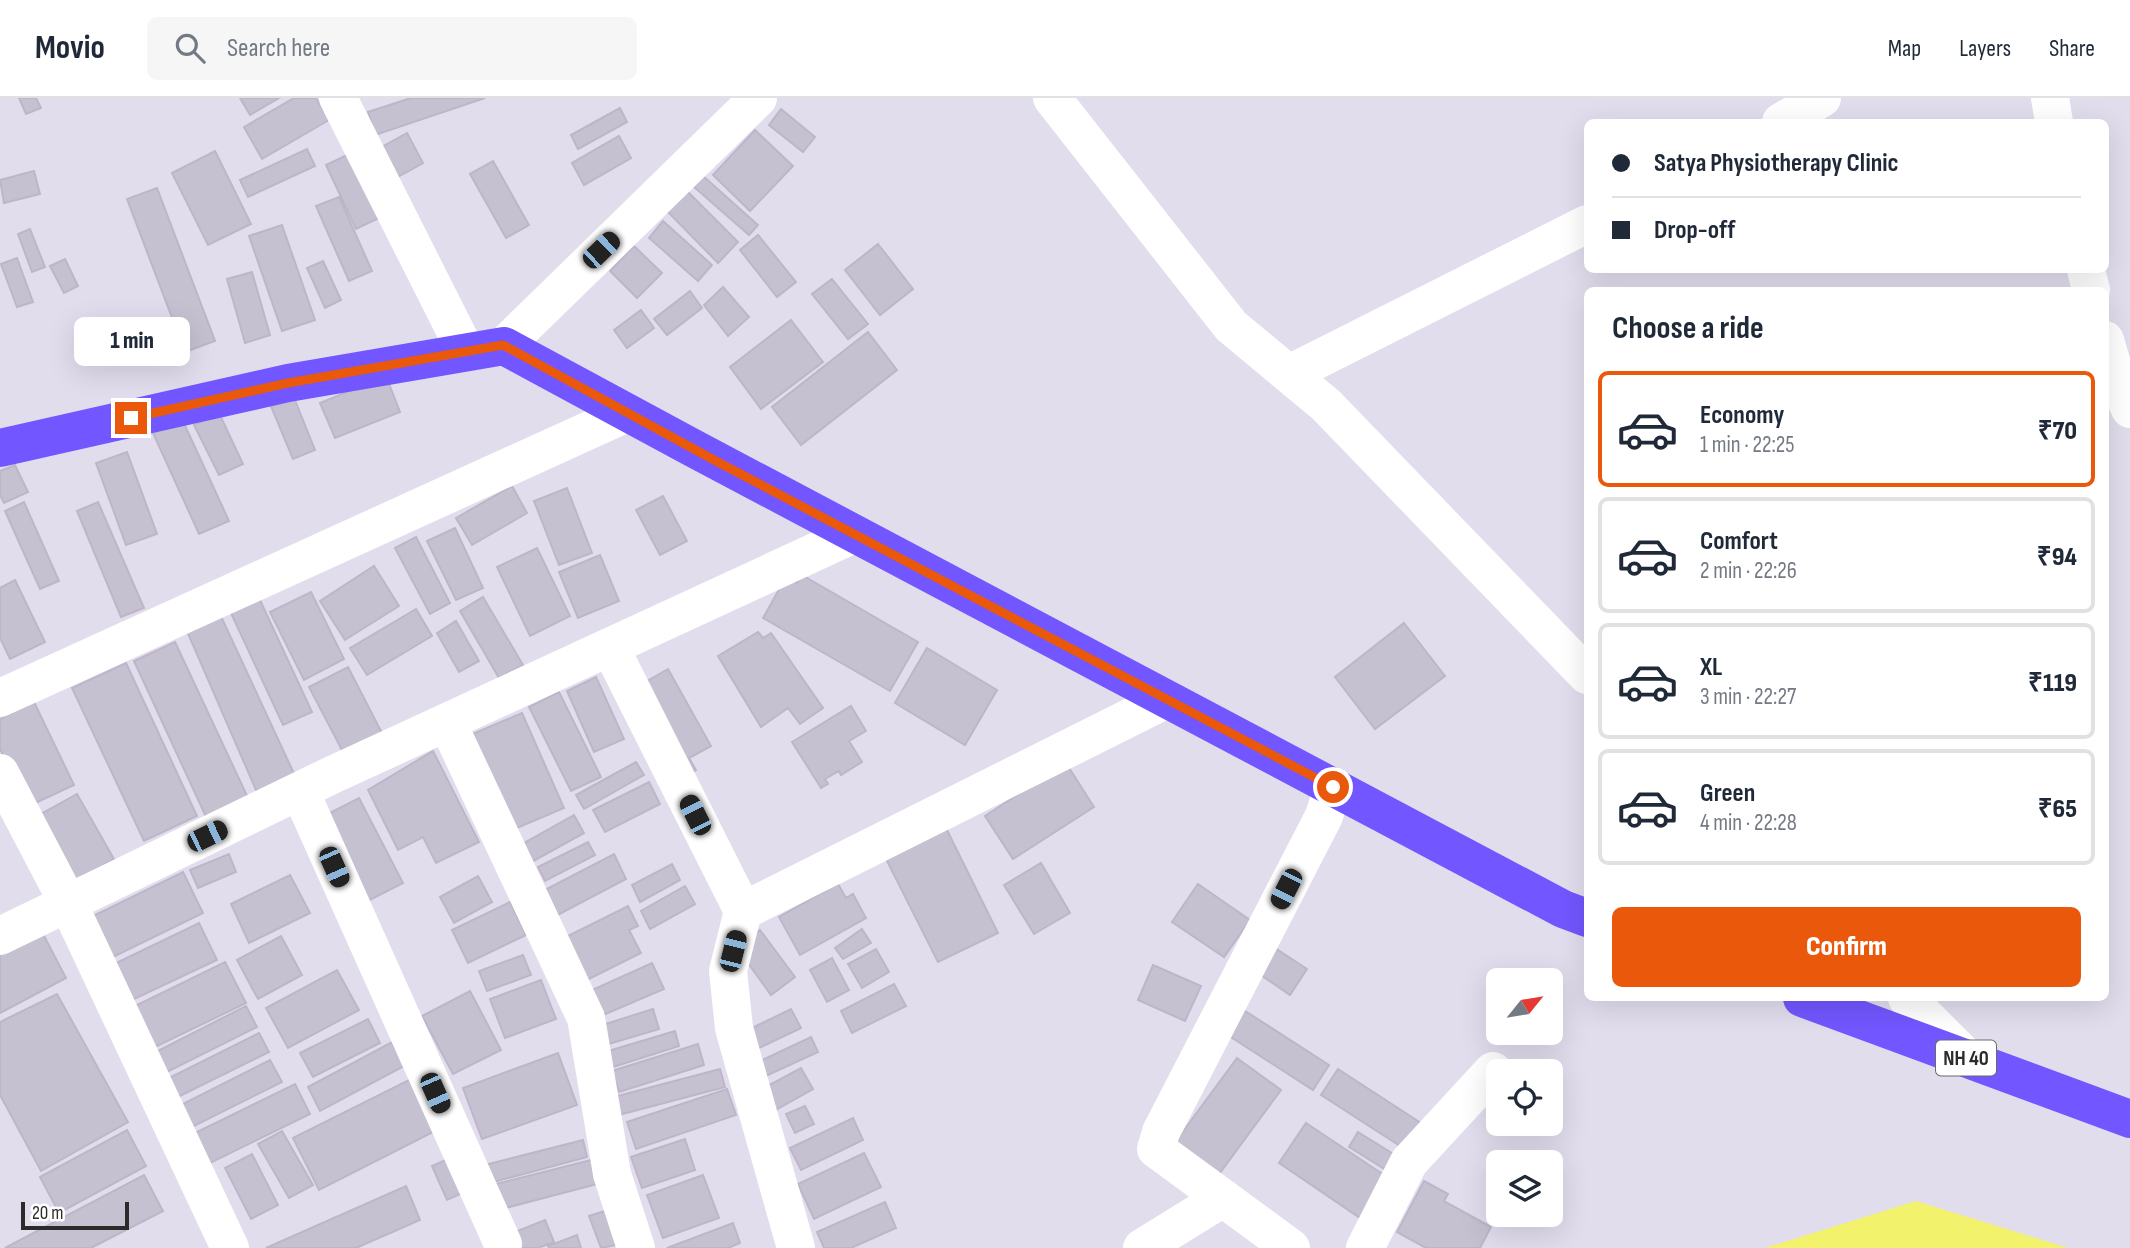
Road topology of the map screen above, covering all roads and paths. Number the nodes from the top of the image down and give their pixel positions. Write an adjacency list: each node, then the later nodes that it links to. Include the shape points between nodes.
1 (338, 98): 10 (street)
2 (758, 98): 9 (street)
3 (1052, 98): 12 (street, via 1231,326)
4 (1822, 98): 6 (street)
5 (2050, 98): 7 (street)
6 (1786, 119)
7 (2054, 119)
8 (1584, 226): 12 (street)
9 (503, 345): 10 (highway); 14 (highway)
10 (466, 352): 15 (highway, via 288,383)
11 (2109, 354): 13 (street)
12 (1289, 374): 18 (street, via 1326,405)
13 (2130, 409)
14 (627, 413): 16 (highway); 19 (street)
15 (0, 448)
16 (854, 534): 17 (street); 20 (highway)
17 (610, 647): 21 (street); 26 (street)
18 (1584, 672)
19 (0, 698)
20 (1167, 699): 23 (highway); 26 (street)
21 (447, 722): 24 (street); 37 (street, via 586,1018 612,1174)
22 (0, 773): 25 (street)
23 (1333, 787): 27 (highway); 34 (street, via 1324,816 1156,1149)
24 (300, 791): 25 (street); 35 (street)
25 (68, 903): 28 (street); 36 (street)
26 (743, 911): 38 (street, via 728,971 734,1028)
27 (1584, 917)
28 (0, 936)
29 (1810, 1001): 31 (highway, NH 40)
30 (1910, 1001): 31 (street)
31 (1969, 1060): 33 (highway, NH 40)
32 (1486, 1079): 41 (street, via 1409,1162)
33 (2130, 1119)
34 (1223, 1198): 39 (street); 40 (street)
35 (503, 1244)
36 (230, 1248)
37 (636, 1248)
38 (796, 1248)
39 (1142, 1248)
40 (1291, 1248)
41 (1365, 1248)

